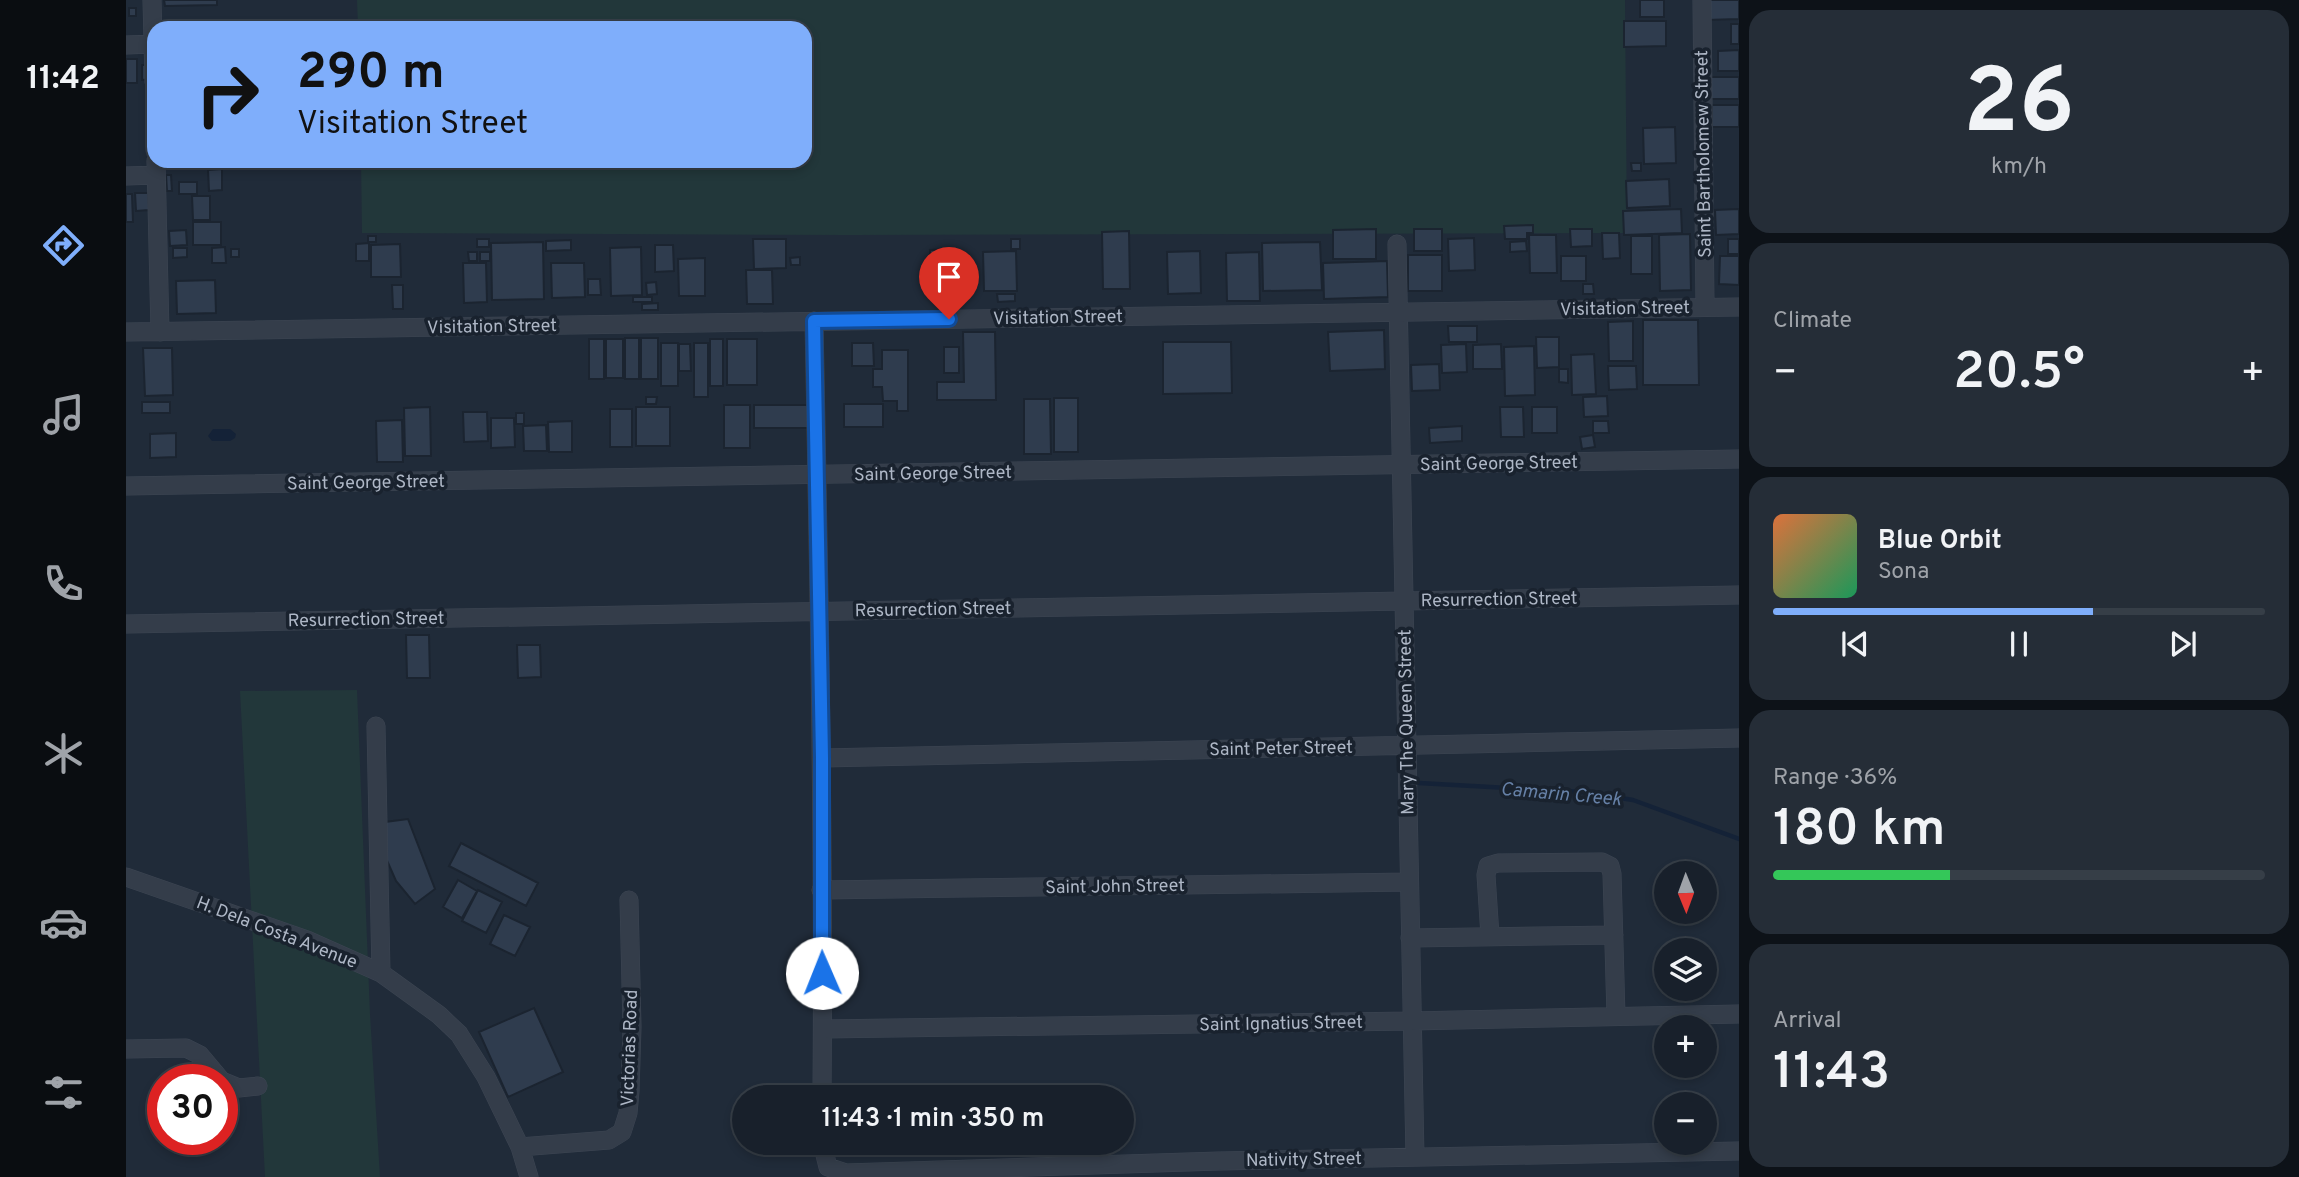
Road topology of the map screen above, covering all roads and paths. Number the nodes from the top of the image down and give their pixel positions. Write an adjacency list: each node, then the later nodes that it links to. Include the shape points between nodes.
1 (152, 0): 3 (street)
2 (1702, 0): 9 (street, Saint Bartholomew Street)
3 (152, 21)
4 (147, 44): 5 (street)
5 (126, 45)
6 (156, 168): 7 (street); 14 (street)
7 (126, 176)
8 (1397, 244): 11 (street, Mary The Queen Street)
9 (1705, 307): 10 (street, Visitation Street); 11 (street, Visitation Street)
10 (1739, 307)
11 (1398, 312): 12 (street, Visitation Street); 16 (street, Mary The Queen Street)
12 (814, 321): 14 (street, Visitation Street); 17 (street)
13 (126, 332): 14 (street, Visitation Street)
14 (160, 332)
15 (1739, 459): 16 (street, Saint George Street)
16 (1401, 465): 17 (street, Saint George Street); 20 (street, Mary The Queen Street)
17 (817, 474): 18 (street, Saint George Street); 21 (street)
18 (126, 486)
19 (1739, 595): 20 (street, Resurrection Street)
20 (1404, 601): 21 (street, Resurrection Street); 25 (street, Mary The Queen Street)
21 (820, 611): 22 (street, Resurrection Street); 26 (street)
22 (126, 624)
23 (376, 726): 34 (street)
24 (1739, 738): 25 (street, Saint Peter Street)
25 (1407, 745): 26 (street, Saint Peter Street); 28 (street, Mary The Queen Street)
26 (822, 758): 29 (street)
27 (126, 877): 34 (street, H. Dela Costa Avenue, via 307,940)
28 (1409, 882): 29 (street, Saint John Street); 33 (street, Mary The Queen Street)
29 (821, 890): 38 (street)
30 (629, 900): 44 (street, Victorias Road, via 632,1040 629,1102 622,1132 610,1140)
31 (1614, 935): 32 (street); 32 (street, via 1610,866 1602,862 1488,866); 36 (street)
32 (1490, 936): 33 (street)
33 (1410, 938): 37 (street, Mary The Queen Street)
34 (381, 973): 44 (street, H. Dela Costa Avenue, via 459,1034)
35 (1739, 1014): 36 (street, Saint Ignatius Street)
36 (1616, 1016): 37 (street, Saint Ignatius Street)
37 (1412, 1021): 38 (street, Saint Ignatius Street); 47 (street, Mary The Queen Street)
38 (823, 1029): 41 (street)
39 (126, 1049): 40 (street, via 186,1048)
40 (207, 1064)
41 (822, 1085)
42 (258, 1086): 43 (street)
43 (238, 1088)
44 (520, 1147): 48 (street, H. Dela Costa Avenue)
45 (1739, 1151): 47 (street, Nativity Street)
46 (825, 1155): 47 (street, Nativity Street, via 828,1167 846,1173)
47 (1415, 1157)
48 (529, 1177)

